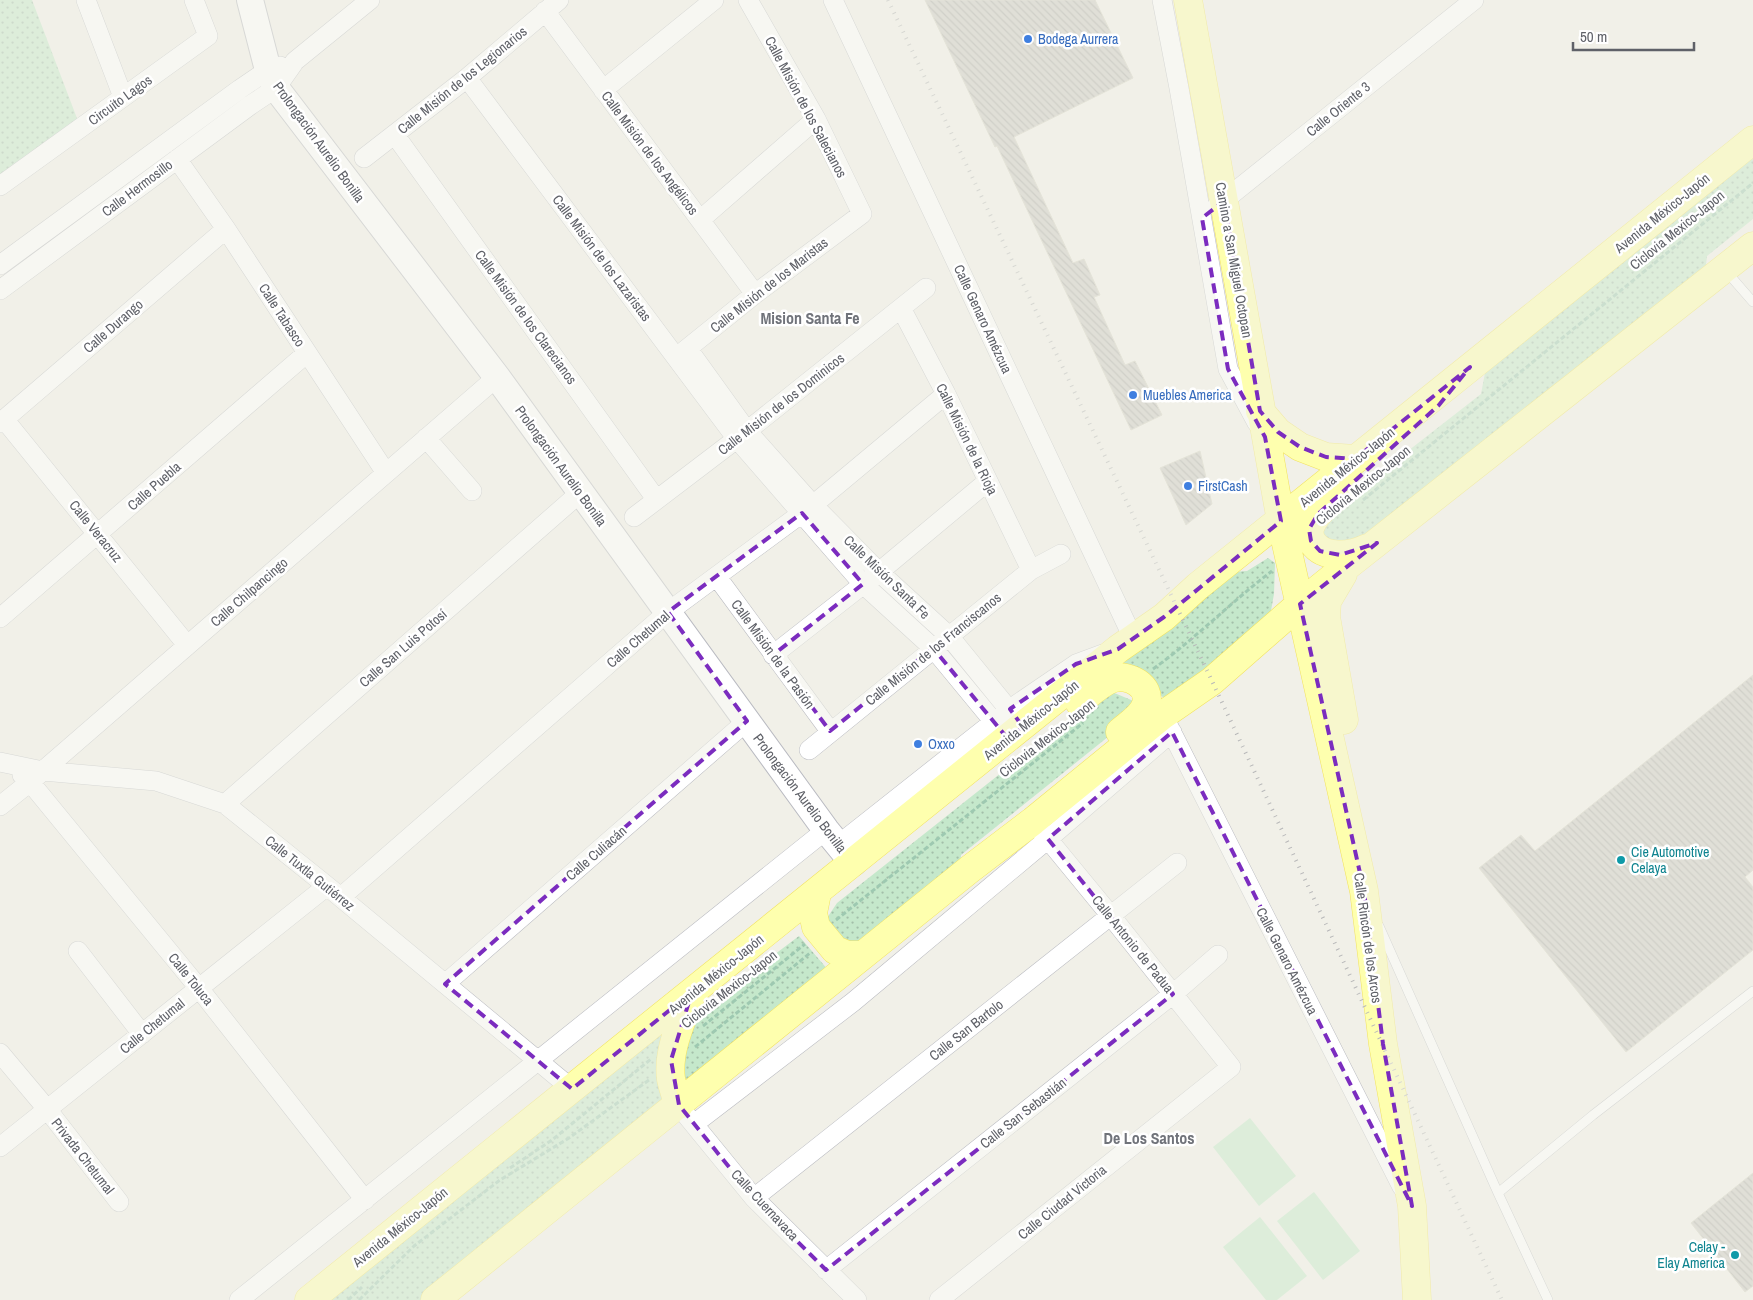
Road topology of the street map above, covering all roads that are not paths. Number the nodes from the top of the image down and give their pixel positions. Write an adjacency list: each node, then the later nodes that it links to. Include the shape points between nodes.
1 (86, 0): 15 (street)
2 (194, 0): 15 (street, Circuito Lagos, via 208,36)
3 (250, 0): 13 (street)
4 (370, 0): 13 (street)
5 (714, 0): 14 (street)
6 (748, 0): 16 (street, Calle Misión de los Salecianos)
7 (833, 0): 66 (street, Calle Genaro Amézcua)
8 (1162, 0): 24 (street)
9 (1188, 0): 22 (main road, Camino a San Miguel Octopan)
10 (1474, 0): 22 (street, Calle Oriente 3)
11 (552, 6): 12 (street, Calle Misión de los Legionarios); 14 (street, Calle Misión de los Angélicos)
12 (467, 78): 17 (street, Calle Misión de los Legionarios); 36 (street, Calle Misión de los Lazaristas)
13 (272, 79): 20 (street, Calle Hermosillo, via 252,104); 28 (street, Calle Hermosillo); 38 (street, Prolongación Aurelio Bonilla)
14 (603, 90): 25 (street, Calle Misión de los Angélicos)
15 (123, 97): 21 (street, Circuito Lagos)
16 (816, 119): 23 (street, Calle Misión de los Salecianos); 25 (street)
17 (395, 134): 19 (street, Calle Misión de los Legionarios); 50 (street, Calle Misión de los Clarecianos)
18 (1753, 140): 37 (main road, Avenida México-Japón)
19 (364, 158)
20 (177, 159): 26 (street, Calle Tabasco); 31 (street, Calle Hermosillo)
21 (0, 186)
22 (1224, 201): 24 (street, Calle Oriente 3); 40 (main road, Camino a San Miguel Octopan)
23 (862, 214): 32 (street, Calle Misión de los Maristas)
24 (1202, 218): 43 (street, via 1228,369)
25 (700, 220): 32 (street, Calle Misión de los Angélicos)
26 (226, 230): 35 (street, Calle Tabasco); 41 (street, Calle Durango)
27 (1751, 250): 29 (main road)
28 (0, 265)
29 (1724, 269): 33 (lane); 55 (main road)
30 (926, 288): 34 (street, Calle Misión de los Dominicos)
31 (0, 290)
32 (755, 294): 36 (street, Calle Misión de los Maristas)
33 (1753, 302)
34 (901, 308): 39 (street, Calle Misión de la Rioja); 42 (street, Calle Misión de los Dominicos)
35 (307, 353): 46 (street, Calle Tabasco); 54 (street, Calle Puebla)
36 (682, 353): 42 (street, Calle Misión de los Lazaristas)
37 (1470, 367): 45 (main road, Avenida México-Japón); 55 (main road, via 1439,405 1318,514 1310,529 1311,541 1320,551 1340,555 1360,552)
38 (497, 377): 44 (street, Calle Chilpancingo); 49 (street, Prolongación Aurelio Bonilla)
39 (946, 394): 47 (street, Calle Misión de la Rioja); 51 (street, Calle Chetumal)
40 (1260, 411): 43 (main road, Camino a San Miguel Octopan); 45 (main road, via 1278,432 1300,447 1326,457)
41 (2, 421): 54 (street, Calle Veracruz)
42 (742, 435): 50 (street, Calle Misión de los Dominicos); 51 (street, Calle Misión Santa Fe)
43 (1265, 437): 53 (main road, Camino a San Miguel Octopan)
44 (426, 438): 46 (street, Calle Chilpancingo); 48 (street)
45 (1355, 460): 53 (main road, Avenida México-Japón)
46 (386, 473): 67 (street, Calle Chilpancingo)
47 (988, 481): 58 (street, Calle Misión de la Rioja); 59 (street)
48 (472, 491)
49 (581, 492): 63 (street, Prolongación Aurelio Bonilla); 77 (street, Calle San Luis Potosí)
50 (656, 499): 52 (street, Calle Misión de los Dominicos)
51 (808, 509): 59 (street, Calle Misión Santa Fe); 60 (street, Calle Chetumal); 61 (street, Calle Misión Santa Fe)
52 (634, 517)
53 (1281, 521): 62 (main road, Calle Rincón de los Arcos); 66 (main road, Avenida México-Japón, via 1198,586 1170,613)
54 (98, 534): 64 (street, Calle Puebla); 67 (street, Calle Veracruz)
55 (1377, 543): 57 (main road)
56 (1061, 554): 58 (street, Calle Misión de los Franciscanos)
57 (1347, 566): 62 (main road); 82 (main road, via 1327,601 1326,617 1362,818)
58 (1031, 570): 65 (street, Calle Misión de los Franciscanos)
59 (879, 572): 61 (street); 65 (street, Calle Misión Santa Fe)
60 (717, 576): 63 (street, Calle Chetumal); 69 (street, Calle Misión de la Pasión)
61 (863, 584): 68 (street, Calle Misión Santa Fe); 69 (street)
62 (1300, 604): 72 (main road); 82 (main road, Calle Rincón de los Arcos)
63 (668, 612): 70 (street, Prolongación Aurelio Bonilla); 86 (street, Calle Chetumal)
64 (0, 618)
65 (949, 636): 68 (street, Calle Misión de los Franciscanos); 71 (street, Calle Misión Santa Fe)
66 (1125, 643): 71 (main road, Avenida México-Japón)
67 (187, 645): 76 (street, Calle Chilpancingo)
68 (934, 648): 71 (street, Calle Misión Santa Fe); 73 (street, Calle Misión de los Franciscanos)
69 (773, 655): 73 (street, Calle Misión de la Pasión)
70 (747, 721): 81 (street, Prolongación Aurelio Bonilla); 92 (street, Calle Culiacán)
71 (1008, 724): 79 (main road, Avenida México-Japón); 81 (street)
72 (1167, 724): 80 (main road); 109 (street, Calle Genaro Amézcua)
73 (830, 731): 74 (street, Calle Misión de los Franciscanos)
74 (809, 750)
75 (5, 764): 76 (street, Calle Tuxtla Gutiérrez)
76 (36, 777): 77 (street, Calle Tuxtla Gutiérrez, via 156,781); 78 (street, Calle Chilpancingo); 93 (street, Calle Toluca)
77 (225, 804): 86 (street, Calle Tuxtla Gutiérrez)
78 (0, 806)
79 (924, 806): 81 (main road, Avenida México-Japón); 84 (main road, via 973,786 1113,678 1127,677 1145,691 1147,703 1141,714 1005,829)
80 (1041, 830): 84 (main road); 88 (street, Calle Antonio de Padua); 103 (street, via 853,1002)
81 (839, 846): 87 (main road, Avenida México-Japón); 99 (street)
82 (1353, 846): 85 (main road, Calle Rincón de los Arcos)
83 (1177, 862): 88 (street, Calle San Bartolo)
84 (970, 869): 91 (main road)
85 (1364, 891): 105 (lane); 109 (main road, Calle Rincón de los Arcos, via 1383,1044)
86 (334, 892): 92 (street, Calle Tuxtla Gutiérrez); 93 (street, Calle Chetumal)
87 (817, 893): 91 (main road, via 813,913 816,927 835,950); 95 (main road, Avenida México-Japón)
88 (1111, 916): 96 (street, Calle Antonio de Padua); 106 (street, Calle San Bartolo)
89 (78, 952): 97 (street)
90 (1218, 954): 96 (street, Calle San Sebastián)
91 (862, 956): 103 (main road)
92 (445, 984): 99 (street, Calle Tuxtla Gutiérrez)
93 (199, 988): 97 (street, Calle Chetumal); 107 (street, Calle Toluca)
94 (1753, 991): 105 (lane, via 1593,1115)
95 (692, 992): 101 (main road, Avenida México-Japón); 103 (main road, via 672,1054 671,1079)
96 (1173, 994): 100 (street, Calle Antonio de Padua); 110 (street, Calle San Sebastián)
97 (142, 1034): 102 (street, Calle Chetumal)
98 (0, 1053): 102 (street, Privada Chetumal)
99 (538, 1062): 101 (street, Calle Tuxtla Gutiérrez); 107 (street)
100 (1231, 1067): 116 (street, Calle Ciudad Victoria)
101 (572, 1089): 113 (main road, Avenida México-Japón)
102 (47, 1109): 104 (street, Calle Chetumal); 108 (street, Privada Chetumal)
103 (687, 1115): 106 (street, Calle Cuernavaca); 114 (main road)
104 (0, 1147)
105 (1498, 1194): 117 (lane)
106 (754, 1198): 110 (street, Calle Cuernavaca)
107 (365, 1200): 112 (street)
108 (119, 1202)
109 (1412, 1206): 111 (main road, Calle Rincón de los Arcos)
110 (826, 1270): 115 (street, Calle Cuernavaca)
111 (1418, 1298)
112 (240, 1300)
113 (309, 1300)
114 (435, 1300)
115 (857, 1300)
116 (939, 1300)
117 (1548, 1300)

